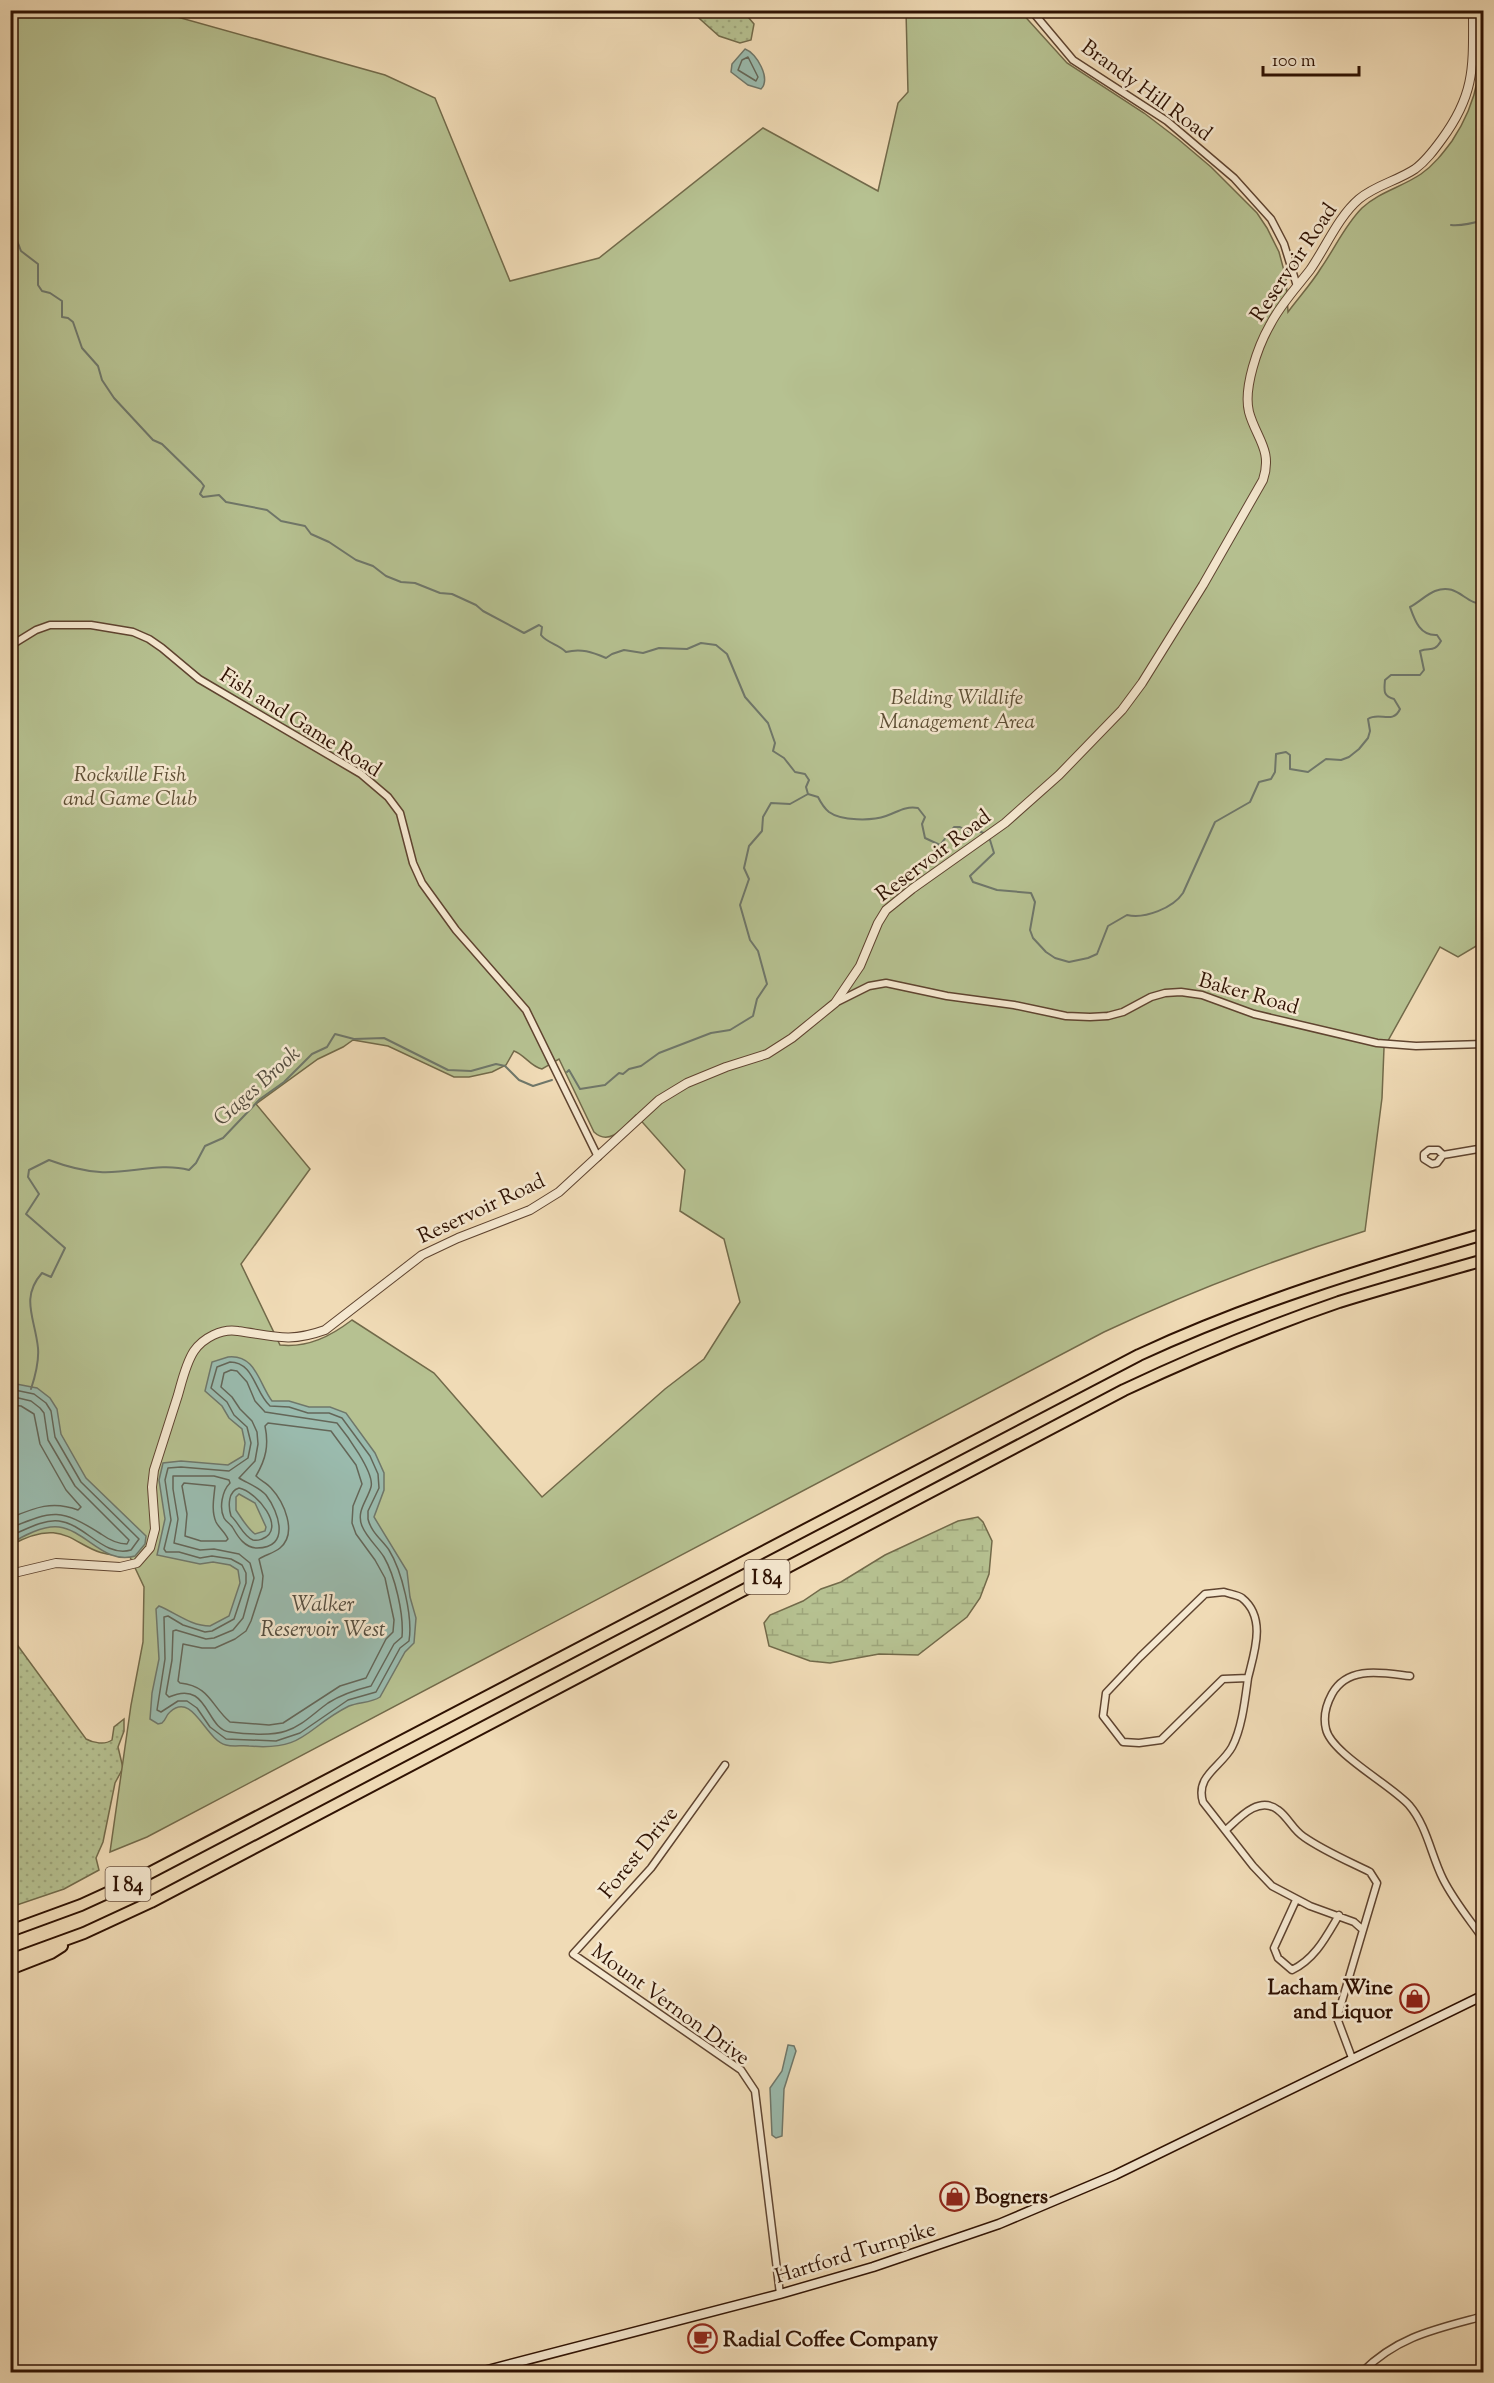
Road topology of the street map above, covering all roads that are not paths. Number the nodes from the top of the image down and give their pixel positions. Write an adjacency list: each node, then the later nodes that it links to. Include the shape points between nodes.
1 (1031, 10): 3 (street, Brandy Hill Road, via 1073,60 1167,121 1234,178 1271,219 1284,244)
2 (1473, 10): 3 (street, Reservoir Road, via 1473,74 1461,111 1425,161 1358,200)
3 (1297, 286): 5 (street, Reservoir Road, via 1261,343 1247,395 1265,451 1263,480 1142,683 1122,710 1035,797 886,910 860,966)
4 (10, 646): 9 (street, Fish and Game Road, via 50,626 91,625 133,632 162,648 199,679 327,753 379,789 400,813 422,883 526,1010)
5 (835, 1004): 6 (street, Baker Road, via 869,986 886,984 1090,1017 1116,1014 1151,997 1181,992 1377,1043); 9 (street, Reservoir Road, via 767,1054 687,1083 659,1100)
6 (1484, 1044)
7 (1484, 1148): 8 (street)
8 (1443, 1155)
9 (598, 1157): 12 (street, Reservoir Road, via 559,1192 530,1210 422,1255 325,1330 280,1338 235,1330 202,1341 185,1372 154,1470 155,1529 142,1559 120,1567 56,1563)
10 (1484, 1234): 19 (highway, I 84, via 1295,1291 1131,1359 140,1878)
11 (1484, 1260): 21 (highway, I 84, via 1293,1318 1124,1390 174,1890)
12 (10, 1574)
13 (1410, 1676): 22 (street, via 1358,1673 1344,1680 1325,1712 1326,1731 1338,1747 1409,1805 1449,1890)
14 (1248, 1678): 14 (street, via 1257,1639 1254,1613 1241,1598 1224,1592 1205,1594 1106,1693 1103,1716 1123,1742 1161,1740 1223,1679); 16 (street, via 1232,1747 1207,1775 1200,1793)
15 (724, 1765): 23 (street, Forest Drive, via 651,1868)
16 (1226, 1830): 17 (street, via 1272,1886); 20 (street, via 1247,1810 1270,1806 1278,1809 1301,1836 1370,1872 1377,1883)
17 (1296, 1900): 18 (street); 18 (street, via 1275,1948 1278,1958 1292,1970 1317,1951)
18 (1339, 1916): 20 (street)
19 (11, 1930)
20 (1363, 1930): 27 (street, via 1337,2018)
21 (70, 1938): 24 (highway, I 84); 25 (highway, via 51,1953)
22 (1484, 1940)
23 (573, 1954): 28 (street, Mount Vernon Drive, via 741,2070 755,2091)
24 (10, 1960)
25 (10, 1969)
26 (1484, 1995): 27 (main road, Hartford Turnpike)
27 (1352, 2058): 28 (main road, Hartford Turnpike, via 1115,2175 999,2224)
28 (780, 2294): 30 (main road, Hartford Turnpike)
29 (1484, 2316): 31 (street, via 1416,2335 1386,2352)
30 (480, 2373)
31 (1362, 2373)

